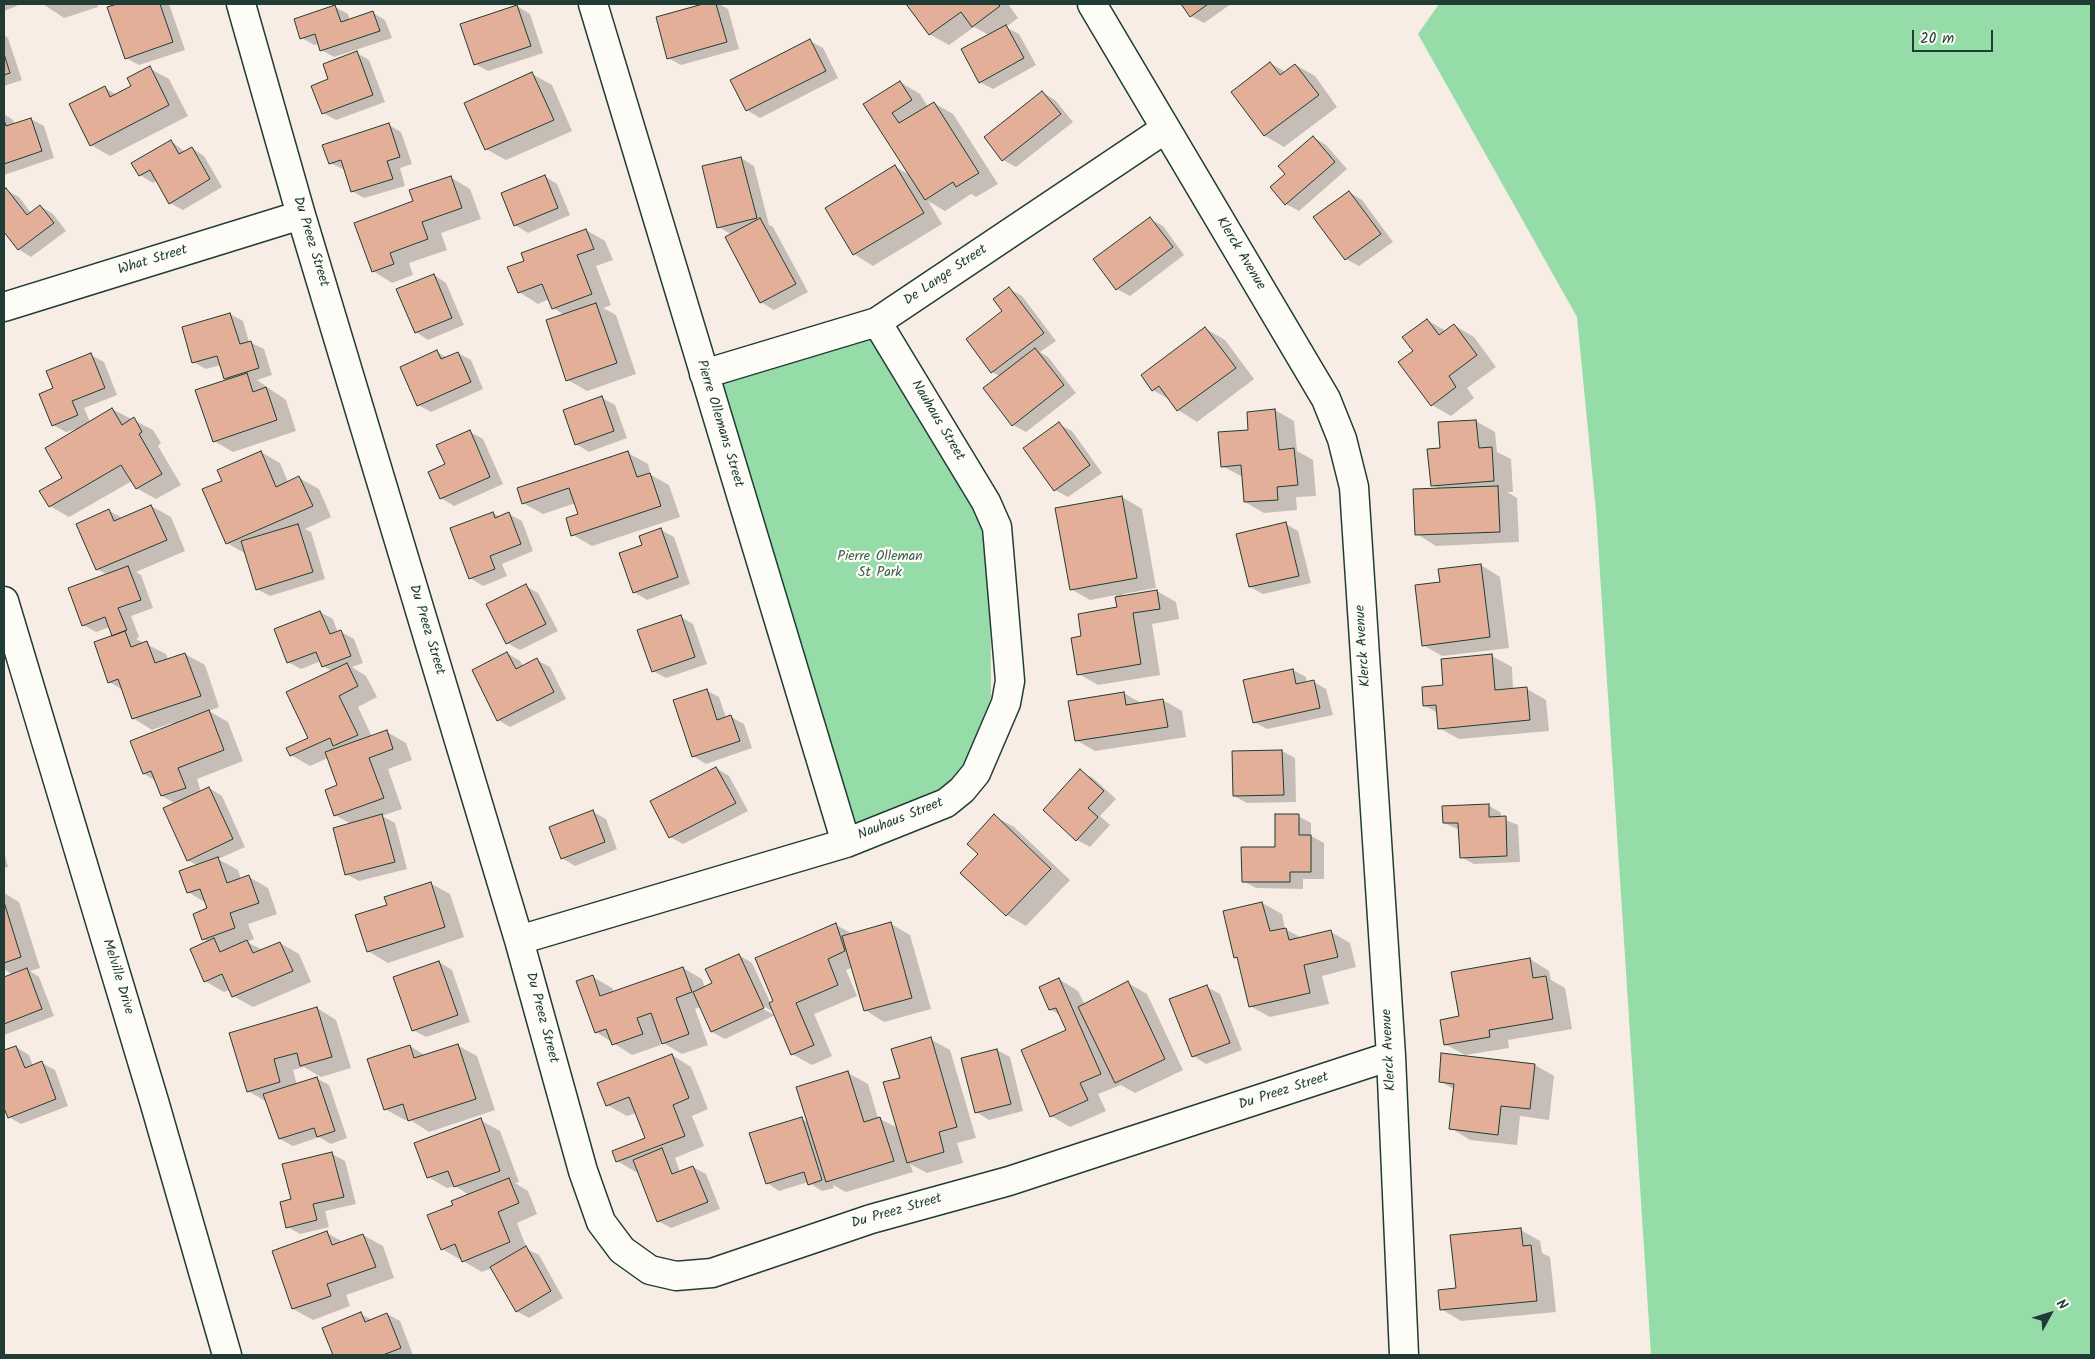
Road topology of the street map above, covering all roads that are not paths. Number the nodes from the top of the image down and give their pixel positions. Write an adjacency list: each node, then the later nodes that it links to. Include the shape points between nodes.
1 (241, 4): 5 (street, Du Preez Street)
2 (594, 4): 8 (street, Pierre Ollemans Street)
3 (1092, 4): 4 (street, Klerck Avenue)
4 (1165, 129): 7 (street, De Lange Street); 12 (street, Klerck Avenue, via 1326,400 1342,439 1354,487)
5 (302, 216): 6 (street, What Street); 11 (street, Du Preez Street)
6 (4, 307)
7 (877, 322): 8 (street, De Lange Street); 10 (street, Nauhaus Street, via 986,502 997,527 1010,681 1006,703 984,755 976,773 962,790 946,803)
8 (704, 374): 10 (street, Pierre Ollemans Street)
9 (4, 601): 13 (street, Melville Drive)
10 (846, 843): 11 (street, Nauhaus Street)
11 (520, 940): 12 (street, Du Preez Street, via 583,1171 601,1222 622,1250 650,1270 676,1276 712,1273 871,1219 1009,1181)
12 (1391, 1056): 14 (street, Klerck Avenue)
13 (227, 1355)
14 (1404, 1355)

